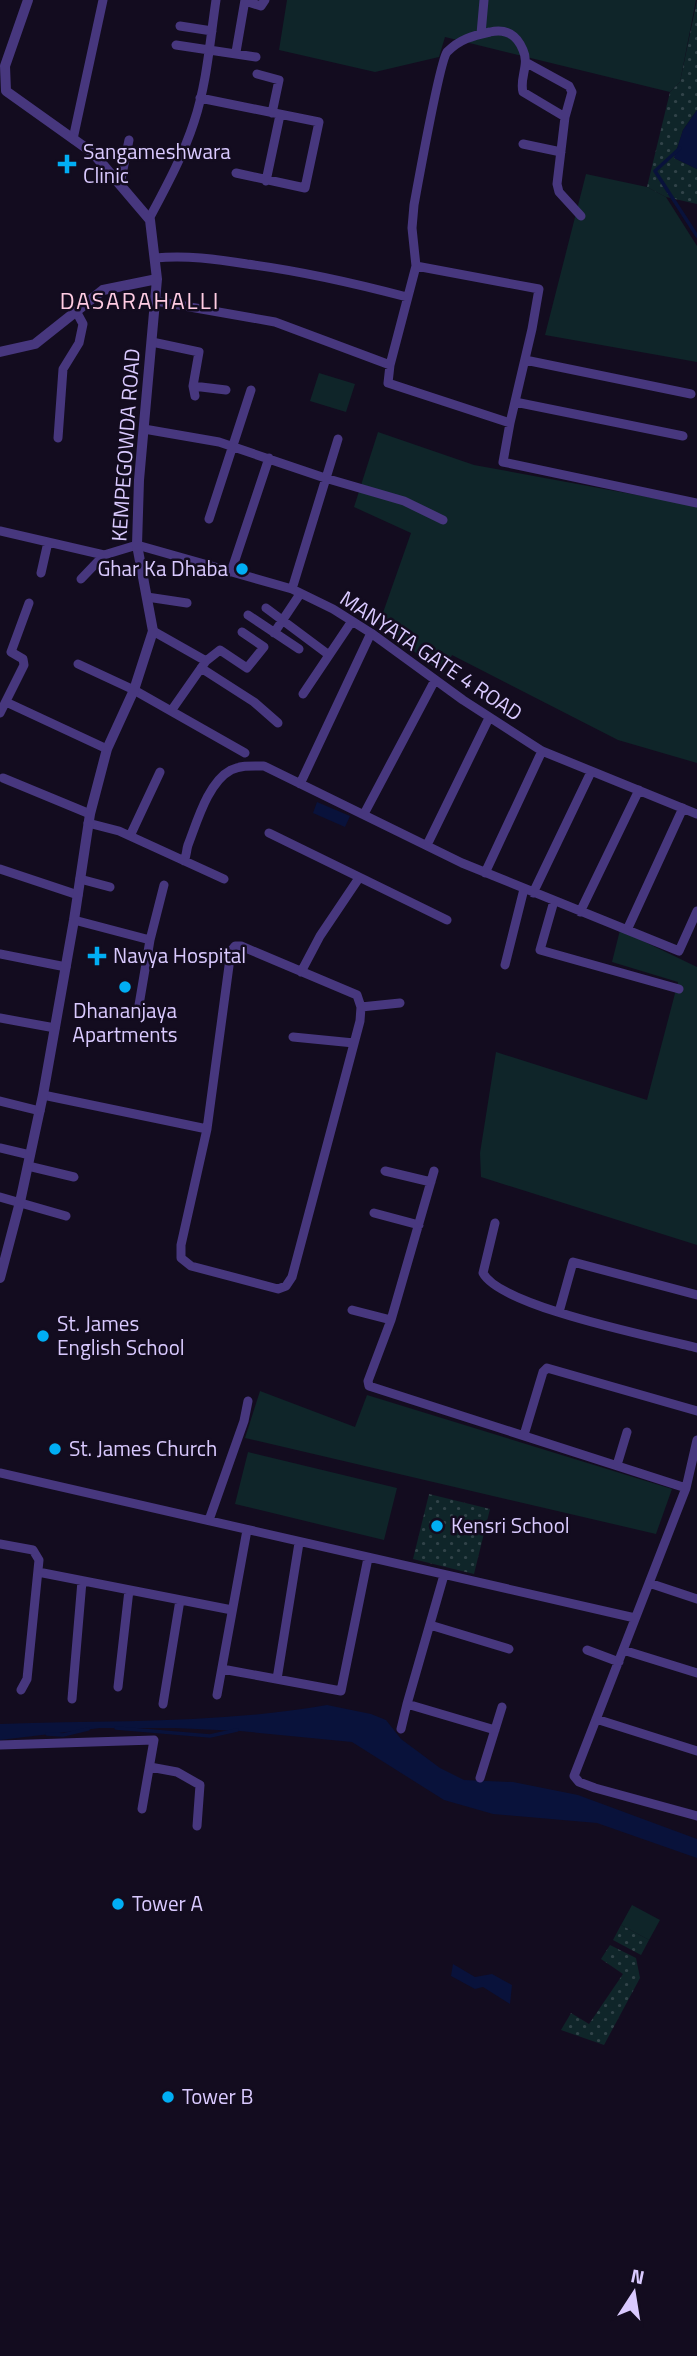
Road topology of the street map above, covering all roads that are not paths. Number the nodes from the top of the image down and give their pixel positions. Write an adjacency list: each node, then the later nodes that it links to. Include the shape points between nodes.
1 (28, 0): 16 (street, via 5,65)
2 (103, 0): 20 (street)
3 (216, 0): 8 (street)
4 (265, 0): 6 (street, via 261,6)
5 (484, 0): 9 (street)
6 (245, 1): 12 (street)
7 (180, 26): 8 (street)
8 (212, 31): 11 (street)
9 (481, 34): 14 (street, via 510,32); 30 (street, via 464,37 445,55 414,205)
10 (176, 45): 11 (street)
11 (209, 48): 12 (street); 17 (street)
12 (236, 52): 13 (street)
13 (256, 57)
14 (527, 63): 19 (street, via 523,92); 19 (street, via 569,86 572,92)
15 (257, 74): 18 (street, via 279,80)
16 (3, 90): 20 (street)
17 (200, 99): 18 (street); 28 (street, via 173,175)
18 (276, 114): 25 (street); 25 (street, via 318,122 305,188)
19 (565, 117): 23 (street)
20 (73, 139): 26 (street, via 93,153)
21 (129, 140): 26 (street)
22 (523, 144): 23 (street)
23 (561, 152): 27 (street, via 559,192)
24 (236, 173): 25 (street)
25 (266, 181)
26 (120, 184): 28 (street)
27 (581, 216)
28 (149, 219): 29 (street, KEMPEGOWDA ROAD)
29 (155, 258): 31 (street, KEMPEGOWDA ROAD); 32 (street, via 216,259 276,268)
30 (416, 266): 32 (street); 37 (street, via 539,289)
31 (157, 279): 33 (street, KEMPEGOWDA ROAD); 34 (street, via 103,290)
32 (407, 297): 38 (street)
33 (156, 301): 35 (street, KEMPEGOWDA ROAD); 38 (street, via 275,323)
34 (76, 311): 36 (street, via 35,344); 46 (street, via 83,324 79,343 63,369)
35 (152, 342): 39 (street, via 199,352 194,391); 44 (street, KEMPEGOWDA ROAD)
36 (0, 352)
37 (525, 360): 41 (street); 42 (street)
38 (390, 365): 43 (street, via 383,384)
39 (226, 390)
40 (251, 390): 48 (street)
41 (691, 394)
42 (515, 401): 43 (street); 45 (street)
43 (510, 423): 51 (street, via 503,462)
44 (144, 429): 48 (street); 56 (street, KEMPEGOWDA ROAD)
45 (683, 436)
46 (58, 438)
47 (338, 439): 50 (street)
48 (233, 446): 49 (street); 52 (street)
49 (269, 458): 50 (street); 58 (street)
50 (326, 478): 53 (street, via 404,501); 61 (street)
51 (697, 503)
52 (209, 519)
53 (443, 520)
54 (0, 531): 55 (street)
55 (48, 542): 57 (street); 59 (street)
56 (137, 545): 57 (street); 58 (street, MANYATA GATE 4 ROAD); 62 (street, KEMPEGOWDA ROAD)
57 (104, 555): 60 (street)
58 (231, 572): 61 (street, MANYATA GATE 4 ROAD)
59 (41, 573)
60 (81, 579)
61 (296, 592): 67 (street); 68 (street, MANYATA GATE 4 ROAD)
62 (147, 597): 64 (street); 69 (street, KEMPEGOWDA ROAD)
63 (29, 603): 75 (street)
64 (187, 603)
65 (266, 608): 67 (street)
66 (248, 615): 71 (street)
67 (283, 620): 71 (street); 76 (street)
68 (352, 621): 72 (street, MANYATA GATE 4 ROAD); 76 (street)
69 (153, 631): 78 (street); 80 (street, KEMPEGOWDA ROAD)
70 (242, 632): 78 (street, via 264,647 247,668 220,650)
71 (274, 633): 74 (street)
72 (371, 633): 79 (street, MANYATA GATE 4 ROAD); 93 (street)
73 (0, 648): 75 (street)
74 (299, 649)
75 (11, 652): 82 (street, via 24,662)
76 (328, 655): 81 (street)
77 (78, 664): 80 (street)
78 (204, 664): 83 (street); 86 (street)
79 (435, 680): 85 (street, MANYATA GATE 4 ROAD); 96 (street)
80 (134, 690): 83 (street); 87 (street, KEMPEGOWDA ROAD)
81 (303, 694)
82 (6, 702): 84 (street); 87 (street)
83 (171, 711): 89 (street)
84 (0, 713)
85 (489, 719): 88 (street, MANYATA GATE 4 ROAD); 101 (street)
86 (278, 723)
87 (107, 749): 98 (street, KEMPEGOWDA ROAD)
88 (542, 751): 91 (street, MANYATA GATE 4 ROAD); 104 (street)
89 (245, 753)
90 (160, 772): 100 (street)
91 (590, 772): 94 (street, MANYATA GATE 4 ROAD); 110 (street)
92 (3, 778): 98 (street)
93 (300, 784): 96 (street); 102 (street, via 264,766 231,771 219,779 207,801)
94 (639, 790): 95 (street, MANYATA GATE 4 ROAD); 114 (street)
95 (682, 808): 97 (street, MANYATA GATE 4 ROAD); 117 (street)
96 (364, 814): 101 (street)
97 (697, 814)
98 (89, 819): 100 (street); 106 (street, KEMPEGOWDA ROAD)
99 (269, 833): 105 (street)
100 (131, 836): 102 (street)
101 (426, 845): 104 (street)
102 (184, 861): 107 (street)
103 (0, 869): 111 (street)
104 (485, 873): 110 (street)
105 (359, 878): 116 (street); 122 (street)
106 (80, 879): 109 (street); 111 (street, KEMPEGOWDA ROAD)
107 (224, 879)
108 (163, 885): 118 (street)
109 (110, 887)
110 (528, 891): 112 (street); 120 (street)
111 (78, 895): 115 (street, KEMPEGOWDA ROAD)
112 (554, 901): 114 (street); 123 (street, via 540,950)
113 (697, 911): 117 (street, via 679,951)
114 (580, 912): 117 (street)
115 (74, 920): 118 (street); 121 (street, KEMPEGOWDA ROAD)
116 (447, 920)
117 (627, 930)
118 (150, 940): 125 (street)
119 (0, 954): 121 (street)
120 (505, 965)
121 (66, 967): 128 (street, KEMPEGOWDA ROAD)
122 (301, 972): 126 (street, via 357,995); 134 (street, via 241,946 231,951)
123 (679, 989)
124 (400, 1003): 126 (street)
125 (139, 1005)
126 (361, 1007): 130 (street)
127 (0, 1018): 128 (street)
128 (55, 1028): 131 (street, KEMPEGOWDA ROAD)
129 (293, 1037): 130 (street)
130 (354, 1043): 134 (street, via 286,1286 278,1289 191,1266 181,1258)
131 (43, 1094): 133 (street, KEMPEGOWDA ROAD); 134 (street)
132 (0, 1101): 133 (street)
133 (40, 1111): 136 (street, KEMPEGOWDA ROAD)
134 (207, 1129)
135 (0, 1148): 136 (street)
136 (29, 1160): 139 (street); 142 (street, KEMPEGOWDA ROAD)
137 (385, 1171): 140 (street)
138 (434, 1171): 140 (street)
139 (74, 1177)
140 (431, 1182): 146 (street)
141 (0, 1197): 142 (street)
142 (20, 1202): 144 (street); 147 (street, KEMPEGOWDA ROAD)
143 (374, 1213): 146 (street)
144 (66, 1216)
145 (495, 1223): 151 (street, via 483,1273 487,1280)
146 (419, 1225): 152 (street)
147 (2, 1263): 148 (street, KEMPEGOWDA ROAD)
148 (0, 1278)
149 (697, 1296): 151 (street, via 573,1262)
150 (352, 1310): 152 (street)
151 (559, 1312): 153 (street)
152 (391, 1320): 157 (street, via 369,1386)
153 (697, 1348)
154 (248, 1401): 162 (street)
155 (697, 1411): 157 (street, via 547,1368)
156 (627, 1432): 159 (street)
157 (524, 1435): 159 (street)
158 (697, 1440): 161 (street)
159 (617, 1465): 161 (street)
160 (0, 1474): 162 (street)
161 (686, 1488): 170 (street)
162 (209, 1520): 163 (street)
163 (247, 1530): 164 (street); 174 (street)
164 (299, 1543): 166 (street); 183 (street)
165 (0, 1544): 167 (street, via 33,1550 39,1560)
166 (368, 1558): 168 (street); 183 (street, via 341,1691)
167 (38, 1572): 169 (street); 185 (street, via 27,1679)
168 (444, 1575): 175 (street); 176 (street)
169 (82, 1581): 171 (street); 187 (street)
170 (649, 1583): 172 (street); 175 (street)
171 (129, 1590): 173 (street); 184 (street)
172 (697, 1599)
173 (180, 1601): 174 (street); 188 (street)
174 (232, 1610): 181 (street)
175 (635, 1618): 179 (street)
176 (430, 1625): 177 (street); 189 (street)
177 (509, 1649)
178 (587, 1650): 180 (street)
179 (623, 1650): 180 (street); 182 (street)
180 (619, 1662): 191 (street)
181 (222, 1669): 183 (street); 186 (street)
182 (697, 1673)
183 (277, 1679)
184 (118, 1687)
185 (21, 1690)
186 (217, 1695)
187 (72, 1699)
188 (163, 1704)
189 (407, 1704): 192 (street); 193 (street)
190 (502, 1707): 193 (street)
191 (596, 1719): 195 (street); 199 (street, via 576,1780)
192 (401, 1729)
193 (495, 1730): 197 (street)
194 (0, 1745): 196 (street, via 154,1740)
195 (697, 1751)
196 (150, 1767): 198 (street); 200 (street, via 177,1772 200,1785)
197 (480, 1777)
198 (142, 1809)
199 (697, 1816)
200 (197, 1826)

